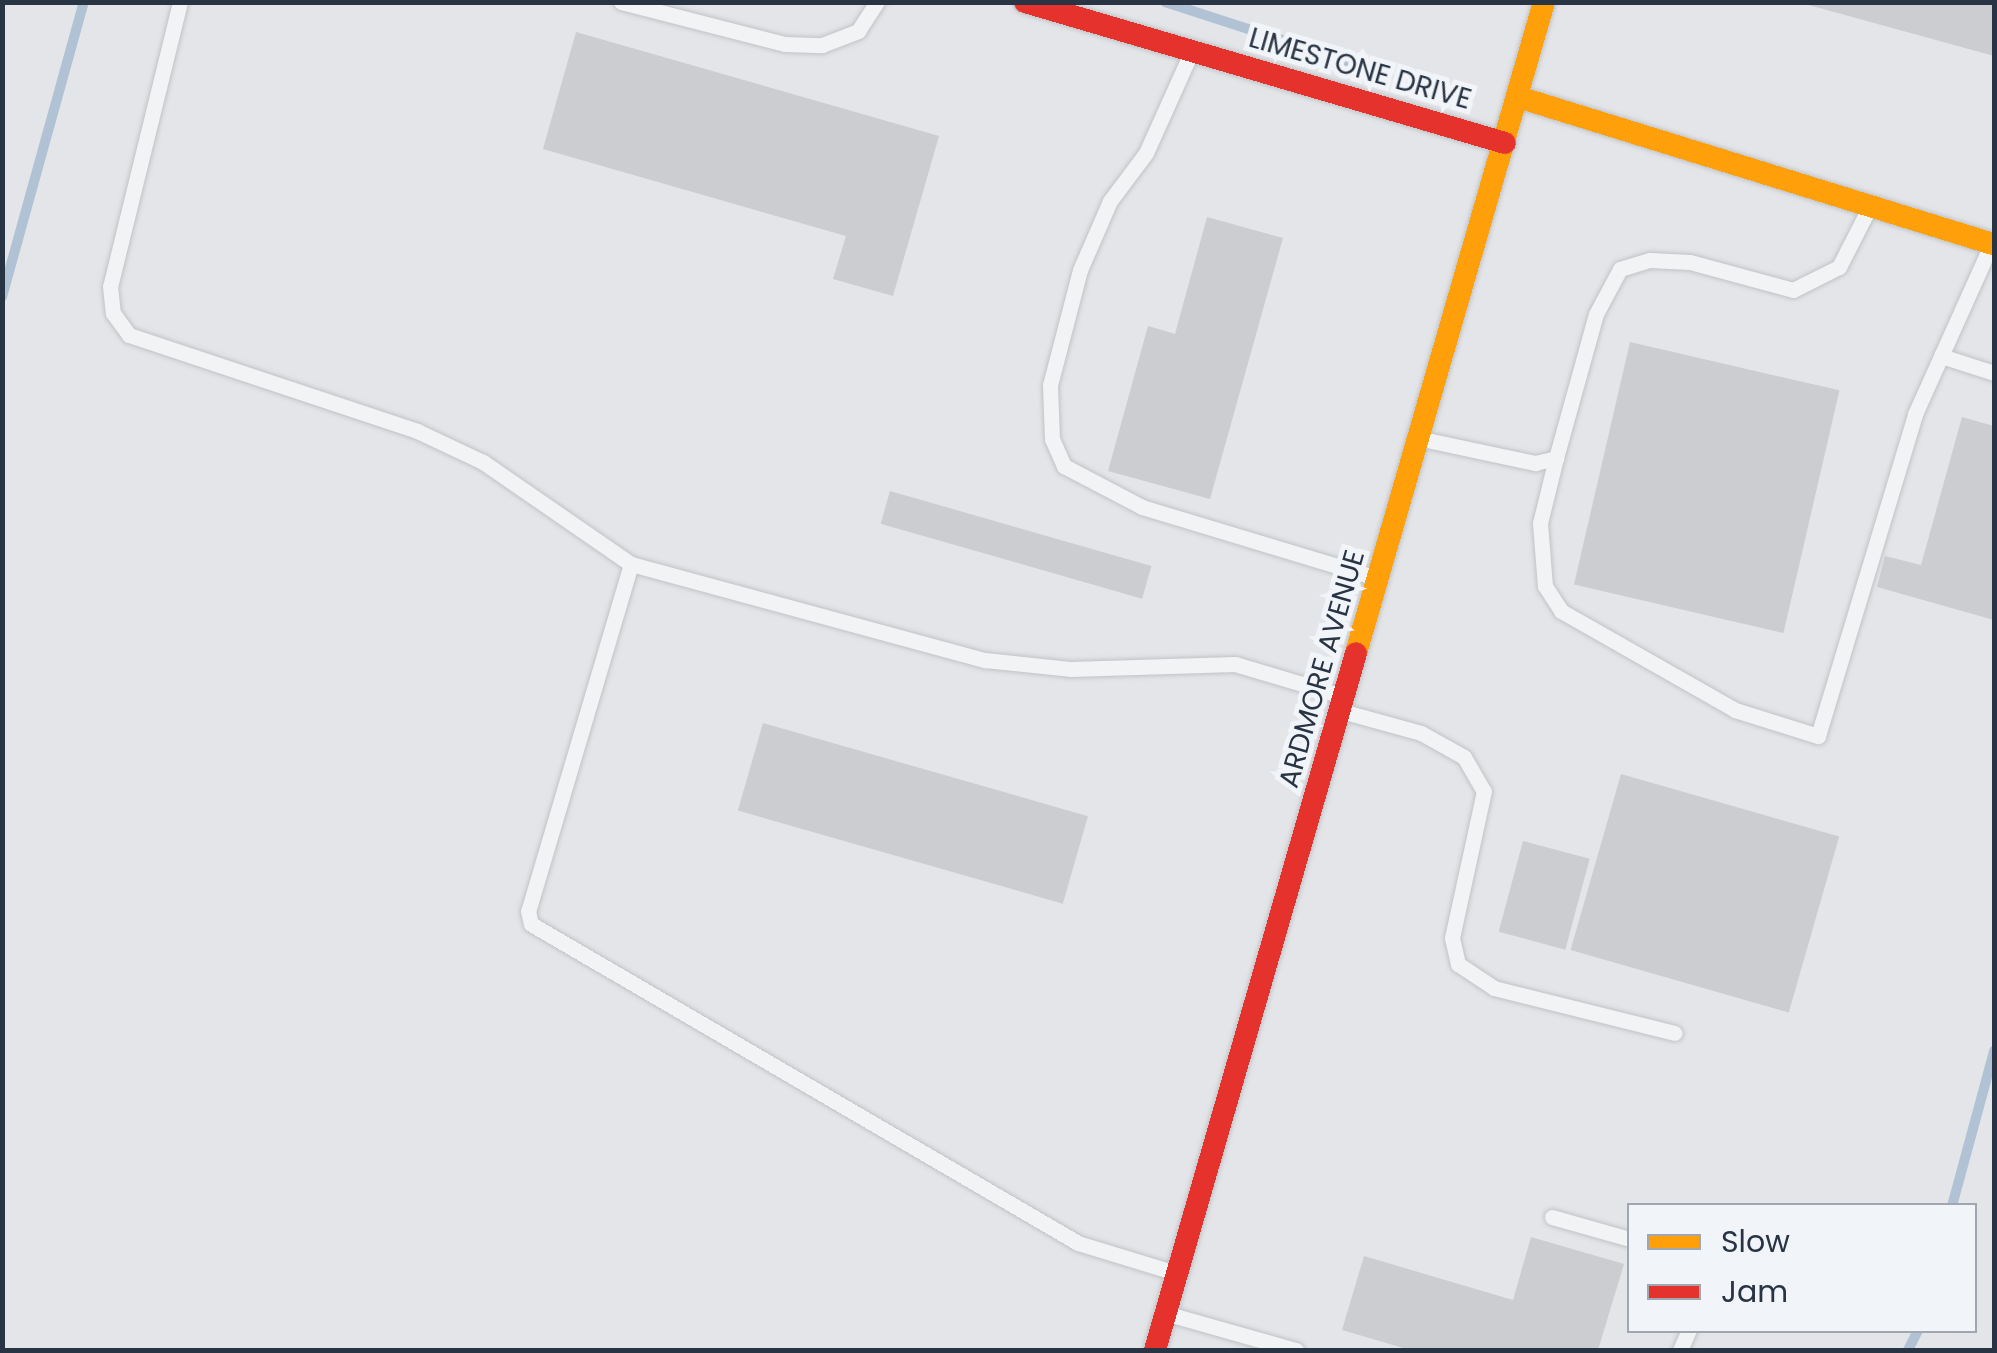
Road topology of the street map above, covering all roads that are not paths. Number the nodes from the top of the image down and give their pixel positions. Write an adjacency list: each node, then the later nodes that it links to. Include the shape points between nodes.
1 (180, 2): 15 (lane, via 110,286 113,313 129,335 417,431 483,462)
2 (621, 2): 3 (lane, via 785,44 822,44 858,32)
3 (877, 2)
4 (1025, 2): 6 (main road, LIMESTONE DRIVE)
5 (1544, 2): 7 (main road, ARDMORE AVENUE)
6 (1191, 51): 8 (main road, LIMESTONE DRIVE); 16 (lane, via 1146,153 1110,201 1080,270 1050,385 1052,439 1064,466 1142,507)
7 (1518, 97): 8 (main road, ARDMORE AVENUE); 9 (main road)
8 (1504, 143): 13 (main road, ARDMORE AVENUE)
9 (1870, 206): 10 (main road); 14 (lane, via 1840,267 1793,290 1690,262 1650,260 1620,269 1596,314)
10 (1993, 244): 11 (lane)
11 (1941, 356): 12 (lane); 14 (lane, via 1916,414 1818,736 1735,710 1642,650 1560,611 1545,586 1540,523)
12 (1994, 373)
13 (1420, 439): 14 (lane, via 1535,463); 16 (main road, ARDMORE AVENUE)
14 (1556, 458)
15 (631, 564): 17 (lane, via 985,660 1070,669 1235,664); 21 (lane, via 528,911 532,924 1078,1243)
16 (1379, 578): 17 (main road, ARDMORE AVENUE)
17 (1343, 704): 18 (lane, via 1421,732 1464,757 1484,791 1452,938 1458,964 1494,988); 21 (main road, ARDMORE AVENUE)
18 (1674, 1033)
19 (1552, 1217): 20 (lane)
20 (1627, 1238)
21 (1180, 1274): 22 (main road, ARDMORE AVENUE)
22 (1168, 1314): 23 (main road, ARDMORE AVENUE); 24 (lane)
23 (1155, 1350)
24 (1296, 1350)

